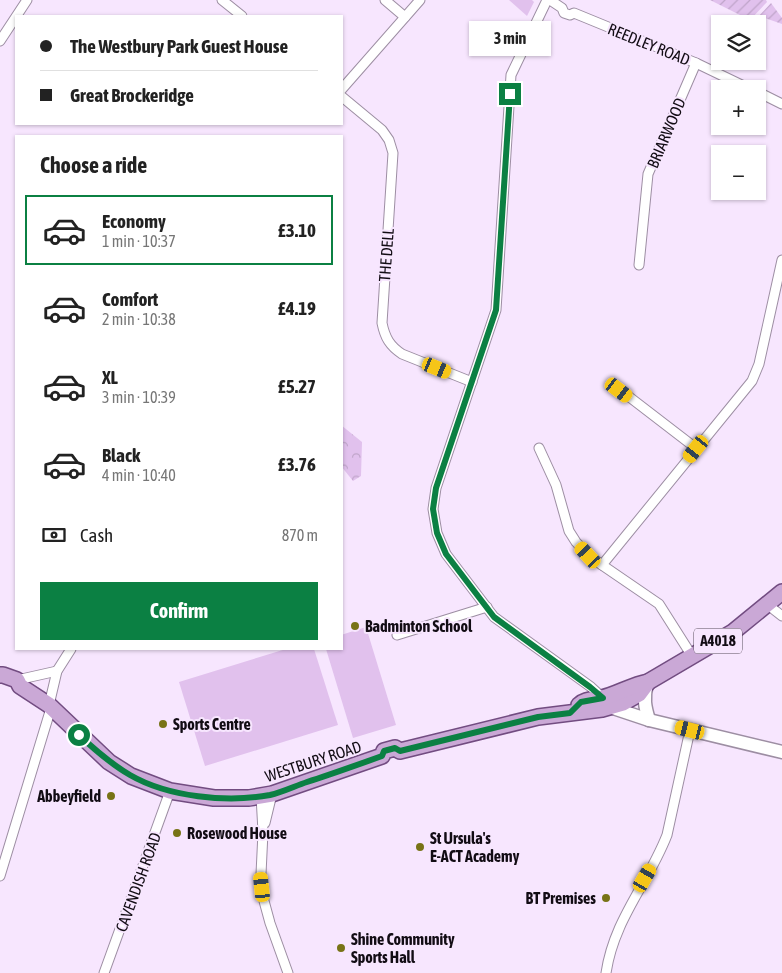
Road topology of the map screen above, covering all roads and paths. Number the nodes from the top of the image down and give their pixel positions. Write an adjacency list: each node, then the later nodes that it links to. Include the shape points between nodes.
1 (27, 0): 6 (street)
2 (222, 0): 7 (street)
3 (385, 0): 8 (street)
4 (420, 0): 8 (street)
5 (548, 0): 11 (street, REEDLEY ROAD, via 570,15 574,13); 20 (street, via 511,75 496,310)
6 (17, 15)
7 (241, 15)
8 (404, 17): 13 (street)
9 (15, 18): 10 (street)
10 (0, 41)
11 (696, 63): 12 (street, REEDLEY ROAD); 18 (street, BRIARWOOD, via 648,174)
12 (731, 80)
13 (343, 88)
14 (766, 96): 16 (street)
15 (343, 98): 20 (street, THE DELL, via 382,130 393,153 382,323 387,341 402,354)
16 (782, 104)
17 (782, 260): 19 (street)
18 (639, 265)
19 (780, 282): 23 (street, via 752,381)
20 (472, 382): 27 (street, via 436,488 433,509 437,533 446,554)
21 (619, 390): 23 (street)
22 (539, 448): 24 (street, via 556,484 569,531 588,555)
23 (696, 449): 24 (street)
24 (602, 565): 31 (street, via 659,604)
25 (782, 592): 26 (main road, A4018)
26 (768, 605): 28 (street); 31 (main road, A4018, via 734,632)
27 (487, 607): 29 (street); 37 (street, via 494,617 590,687)
28 (782, 616)
29 (397, 635)
30 (70, 650): 32 (street)
31 (692, 656): 34 (main road, A4018)
32 (57, 671): 36 (street); 38 (street)
33 (0, 675): 36 (main road, WESTBURY ROAD / A4018)
34 (648, 682): 37 (main road, WESTBURY ROAD / A4018, via 639,694 623,703); 39 (main road, via 644,704)
35 (0, 683): 36 (main road, WESTBURY ROAD / A4018, via 12,688)
36 (19, 683): 38 (main road, WESTBURY ROAD / A4018)
37 (606, 703): 39 (main road, WESTBURY ROAD); 43 (main road, WESTBURY ROAD / A4018, via 602,709 538,717 400,751 391,758 382,756)
38 (50, 706): 42 (main road, WESTBURY ROAD / A4018, via 109,762 131,776); 44 (street)
39 (649, 720): 40 (main road, WESTBURY ROAD)
40 (690, 730): 41 (main road, WESTBURY ROAD); 48 (street, via 667,835 629,906 611,948)
41 (782, 752)
42 (170, 791): 43 (main road, WESTBURY ROAD / A4018, via 214,798); 45 (street, CAVENDISH ROAD)
43 (266, 795): 46 (street, via 261,874 264,901)
44 (0, 876)
45 (105, 971): 47 (street)
46 (286, 972)
47 (115, 973)
48 (606, 973)

